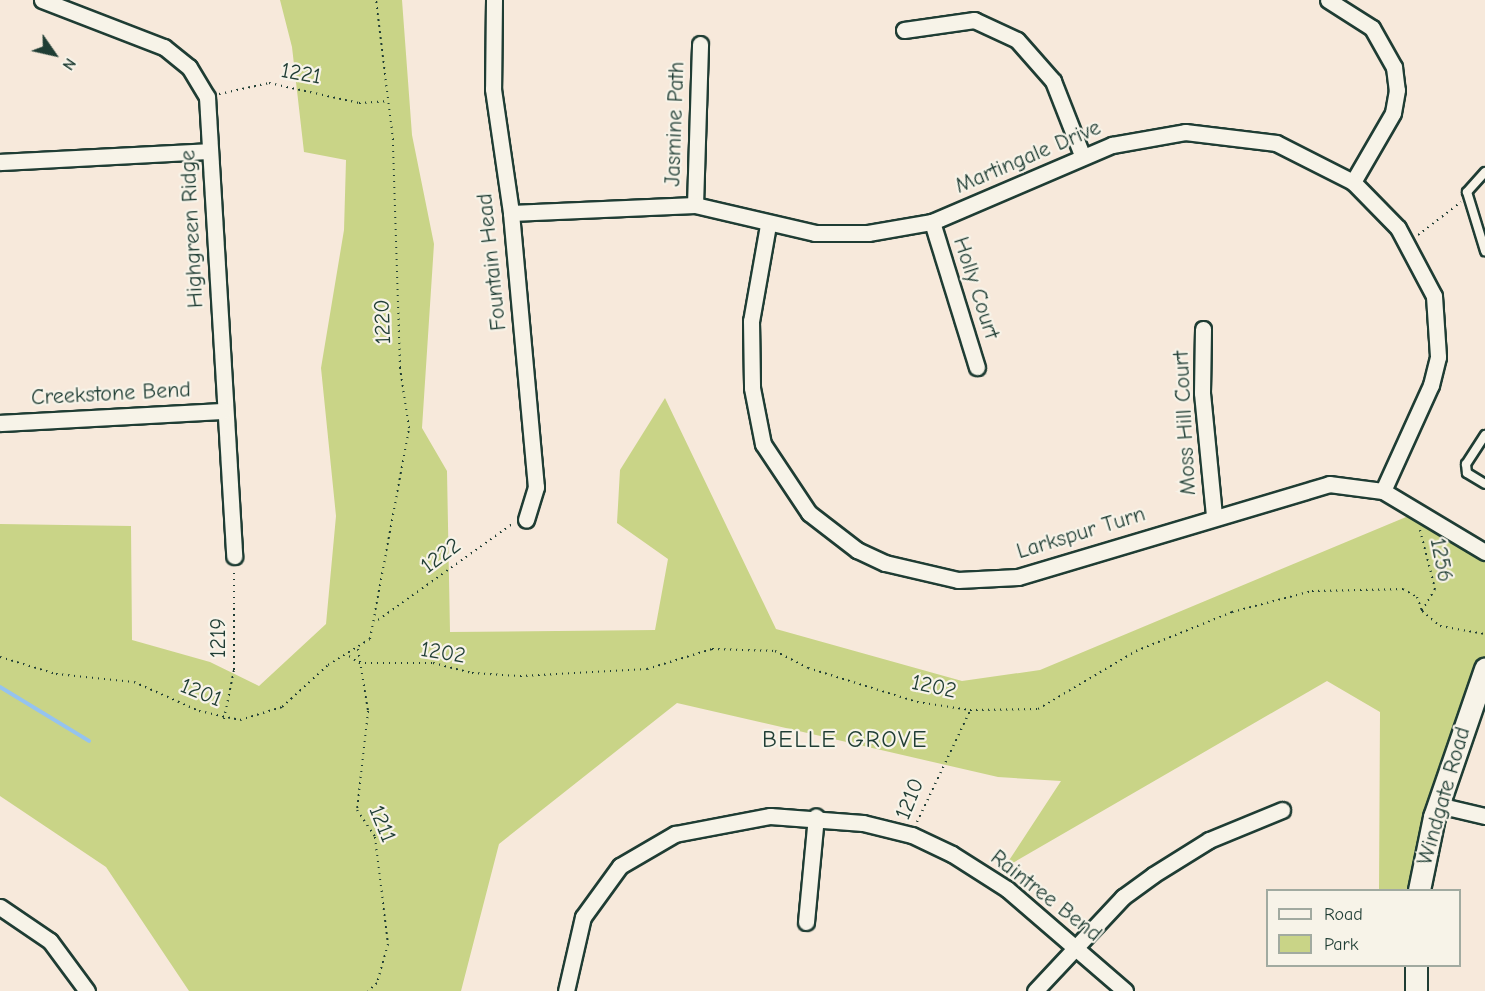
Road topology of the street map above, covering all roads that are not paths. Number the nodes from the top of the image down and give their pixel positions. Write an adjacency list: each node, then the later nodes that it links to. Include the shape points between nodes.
1 (42, 0): 6 (street, Highgreen Ridge, via 164,47 189,67 207,97)
2 (494, 0): 12 (street, Fountain Head, via 493,90)
3 (1328, 0): 10 (street, via 1372,28 1394,66 1397,90 1393,112)
4 (904, 30): 7 (street, via 974,20 1017,40 1053,81)
5 (700, 44): 11 (street, Jasmine Path)
6 (210, 151): 8 (street); 18 (street, Highgreen Ridge)
7 (1082, 155): 10 (street, Martingale Drive, via 1148,137 1232,134 1276,143); 13 (street, Martingale Drive)
8 (0, 162)
9 (1485, 172): 15 (lane, via 1468,197)
10 (1353, 182): 22 (street, Martingale Drive, via 1408,243 1434,296 1438,357 1424,406)
11 (695, 206): 12 (street, Martingale Drive); 14 (street, Martingale Drive)
12 (512, 213): 24 (street, Fountain Head, via 536,487)
13 (932, 222): 14 (street, Martingale Drive, via 868,233); 17 (street, Holly Court)
14 (768, 225): 23 (street, Larkspur Turn, via 752,298 758,426 797,498 857,550 914,572 958,580 1009,578)
15 (1485, 251)
16 (1203, 328): 23 (street, Moss Hill Court, via 1202,393)
17 (977, 367)
18 (224, 411): 19 (street, Creekstone Bend); 26 (street, Highgreen Ridge)
19 (0, 423)
20 (1485, 435): 21 (lane, via 1466,464 1467,473)
21 (1485, 484)
22 (1383, 491): 23 (street, Larkspur Turn, via 1329,484); 25 (street, Larkspur Turn)
23 (1214, 515)
24 (526, 519)
25 (1485, 552)
26 (234, 556)
27 (1485, 669): 28 (street, Windgate Road)
28 (1438, 805): 31 (street); 32 (street, Windgate Road)
29 (1282, 810): 35 (street, via 1180,856 1123,897)
30 (816, 816): 34 (street); 35 (street, Raintree Bend, via 912,836 1007,889); 38 (street, Raintree Bend, via 730,820 675,834 638,852 607,881 582,917)
31 (1485, 816)
32 (1419, 889)
33 (0, 907): 37 (street, via 50,940)
34 (806, 922)
35 (1075, 945): 39 (street); 40 (street, Raintree Bend)
36 (1416, 967): 41 (street)
37 (87, 991)
38 (566, 991)
39 (1035, 991)
40 (1125, 991)
41 (1416, 991)

